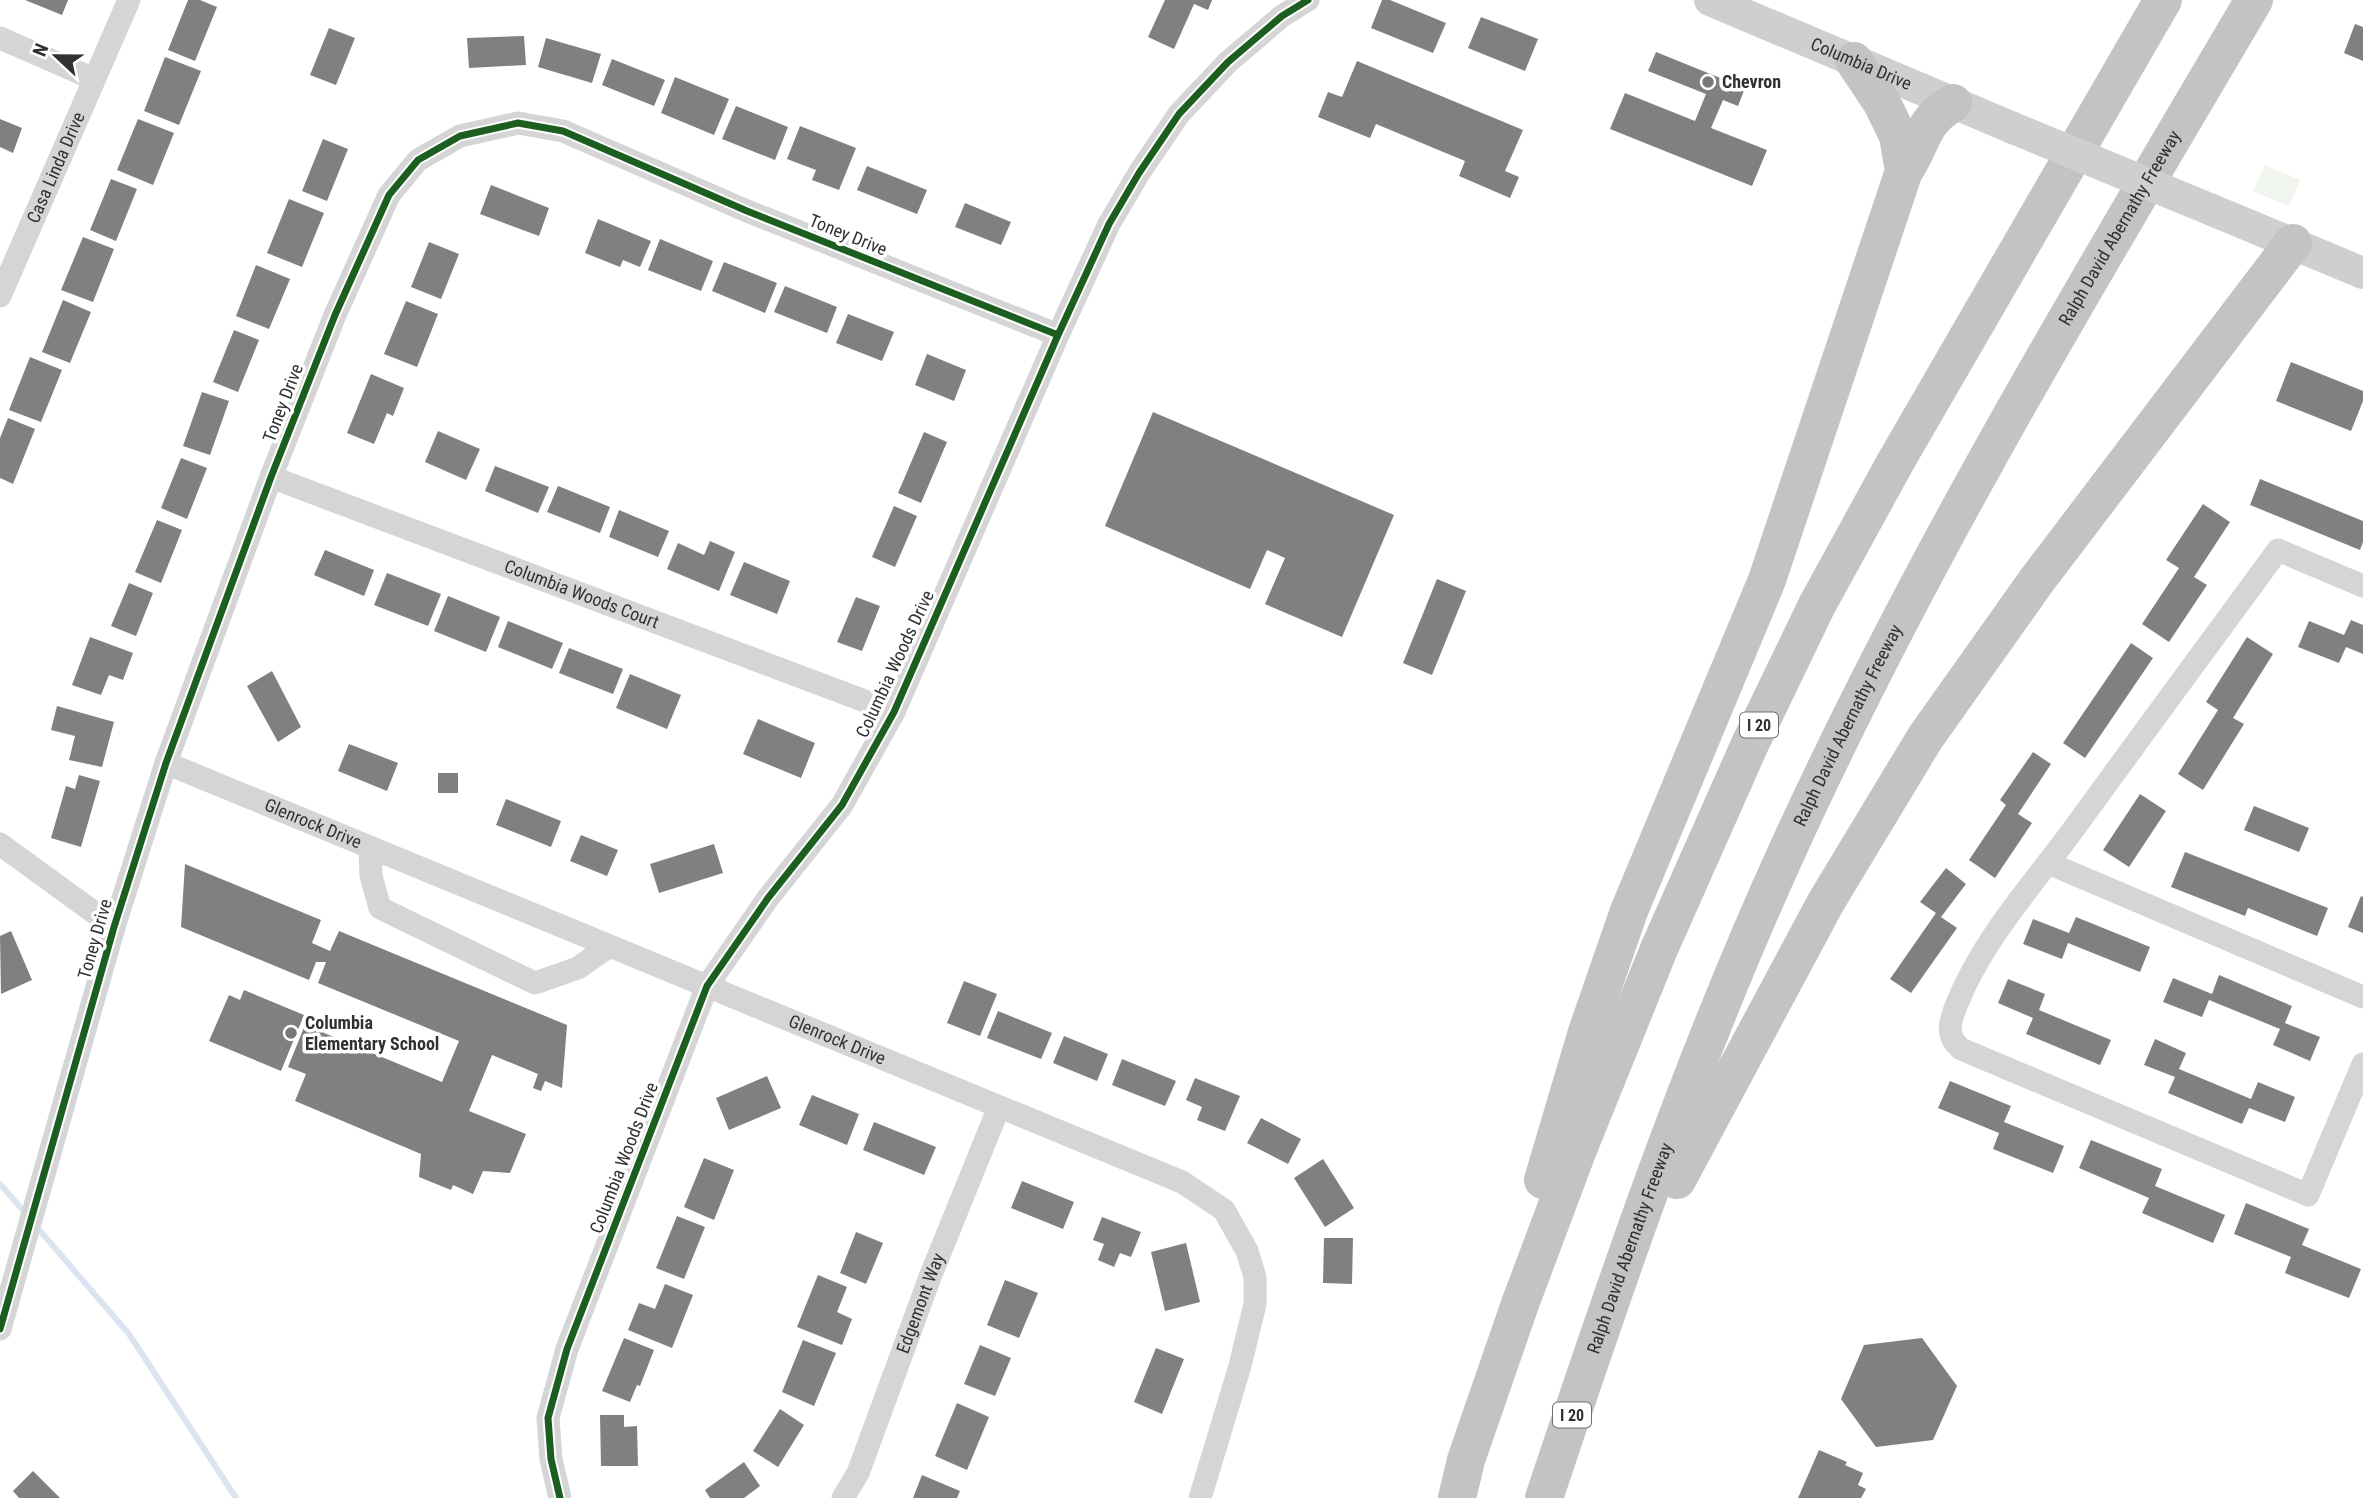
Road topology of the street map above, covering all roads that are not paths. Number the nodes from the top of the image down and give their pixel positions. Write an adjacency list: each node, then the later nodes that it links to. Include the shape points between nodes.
1 (129, 0): 8 (street, Casa Linda Drive)
2 (1308, 0): 14 (street, Columbia Woods Drive, via 1228,62 1180,114 1109,224)
3 (1710, 0): 7 (main road, Columbia Drive)
4 (2163, 0): 30 (highway, I 20, via 1896,461 1817,605 1750,744 1577,1152)
5 (2254, 0): 29 (highway, Ralph David Abernathy Freeway / I 20, via 1958,511 1868,681 1716,1017)
6 (0, 38): 8 (street)
7 (1854, 61): 9 (main road, Columbia Drive); 10 (highway, via 1898,136)
8 (94, 79): 13 (street, Casa Linda Drive)
9 (1953, 103): 10 (highway, via 1925,128); 11 (main road, Columbia Drive, bridge)
10 (1904, 171): 30 (highway, via 1767,580 1629,911 1587,1032)
11 (2293, 243): 12 (main road); 29 (highway, via 2037,580 1925,738 1826,902)
12 (2363, 273)
13 (0, 296)
14 (1058, 335): 15 (street, Toney Drive, via 747,211 563,131 518,123 460,136 418,160 389,195); 17 (street, Columbia Woods Drive)
15 (271, 477): 17 (street, Columbia Woods Court); 18 (street, Toney Drive)
16 (2363, 586): 21 (street, via 2278,550)
17 (894, 712): 24 (street, Columbia Woods Drive, via 842,805 768,898)
18 (166, 763): 20 (street, Glenrock Drive); 22 (street, Toney Drive)
19 (0, 844): 22 (street)
20 (370, 847): 23 (street, Glenrock Drive); 23 (street, via 371,876 380,908 535,983 578,968)
21 (2048, 863): 25 (street); 26 (street, via 1994,934 1956,1006 1950,1030 1952,1042 1961,1049 2308,1195)
22 (114, 927): 28 (street, Toney Drive)
23 (609, 946): 24 (street, Glenrock Drive)
24 (707, 986): 27 (street, Glenrock Drive); 31 (street, Columbia Woods Drive, via 567,1349 548,1418)
25 (2363, 997)
26 (2363, 1064)
27 (999, 1107): 32 (street, Edgemont Way, via 858,1473); 33 (street, Glenrock Drive, via 1182,1182 1224,1210 1247,1251 1255,1277 1255,1304)
28 (0, 1329)
29 (1599, 1332): 35 (highway, Ralph David Abernathy Freeway / I 20)
30 (1466, 1460): 34 (highway, I 20)
31 (560, 1498)
32 (843, 1498)
33 (1200, 1498)
34 (1457, 1498)
35 (1544, 1498)

